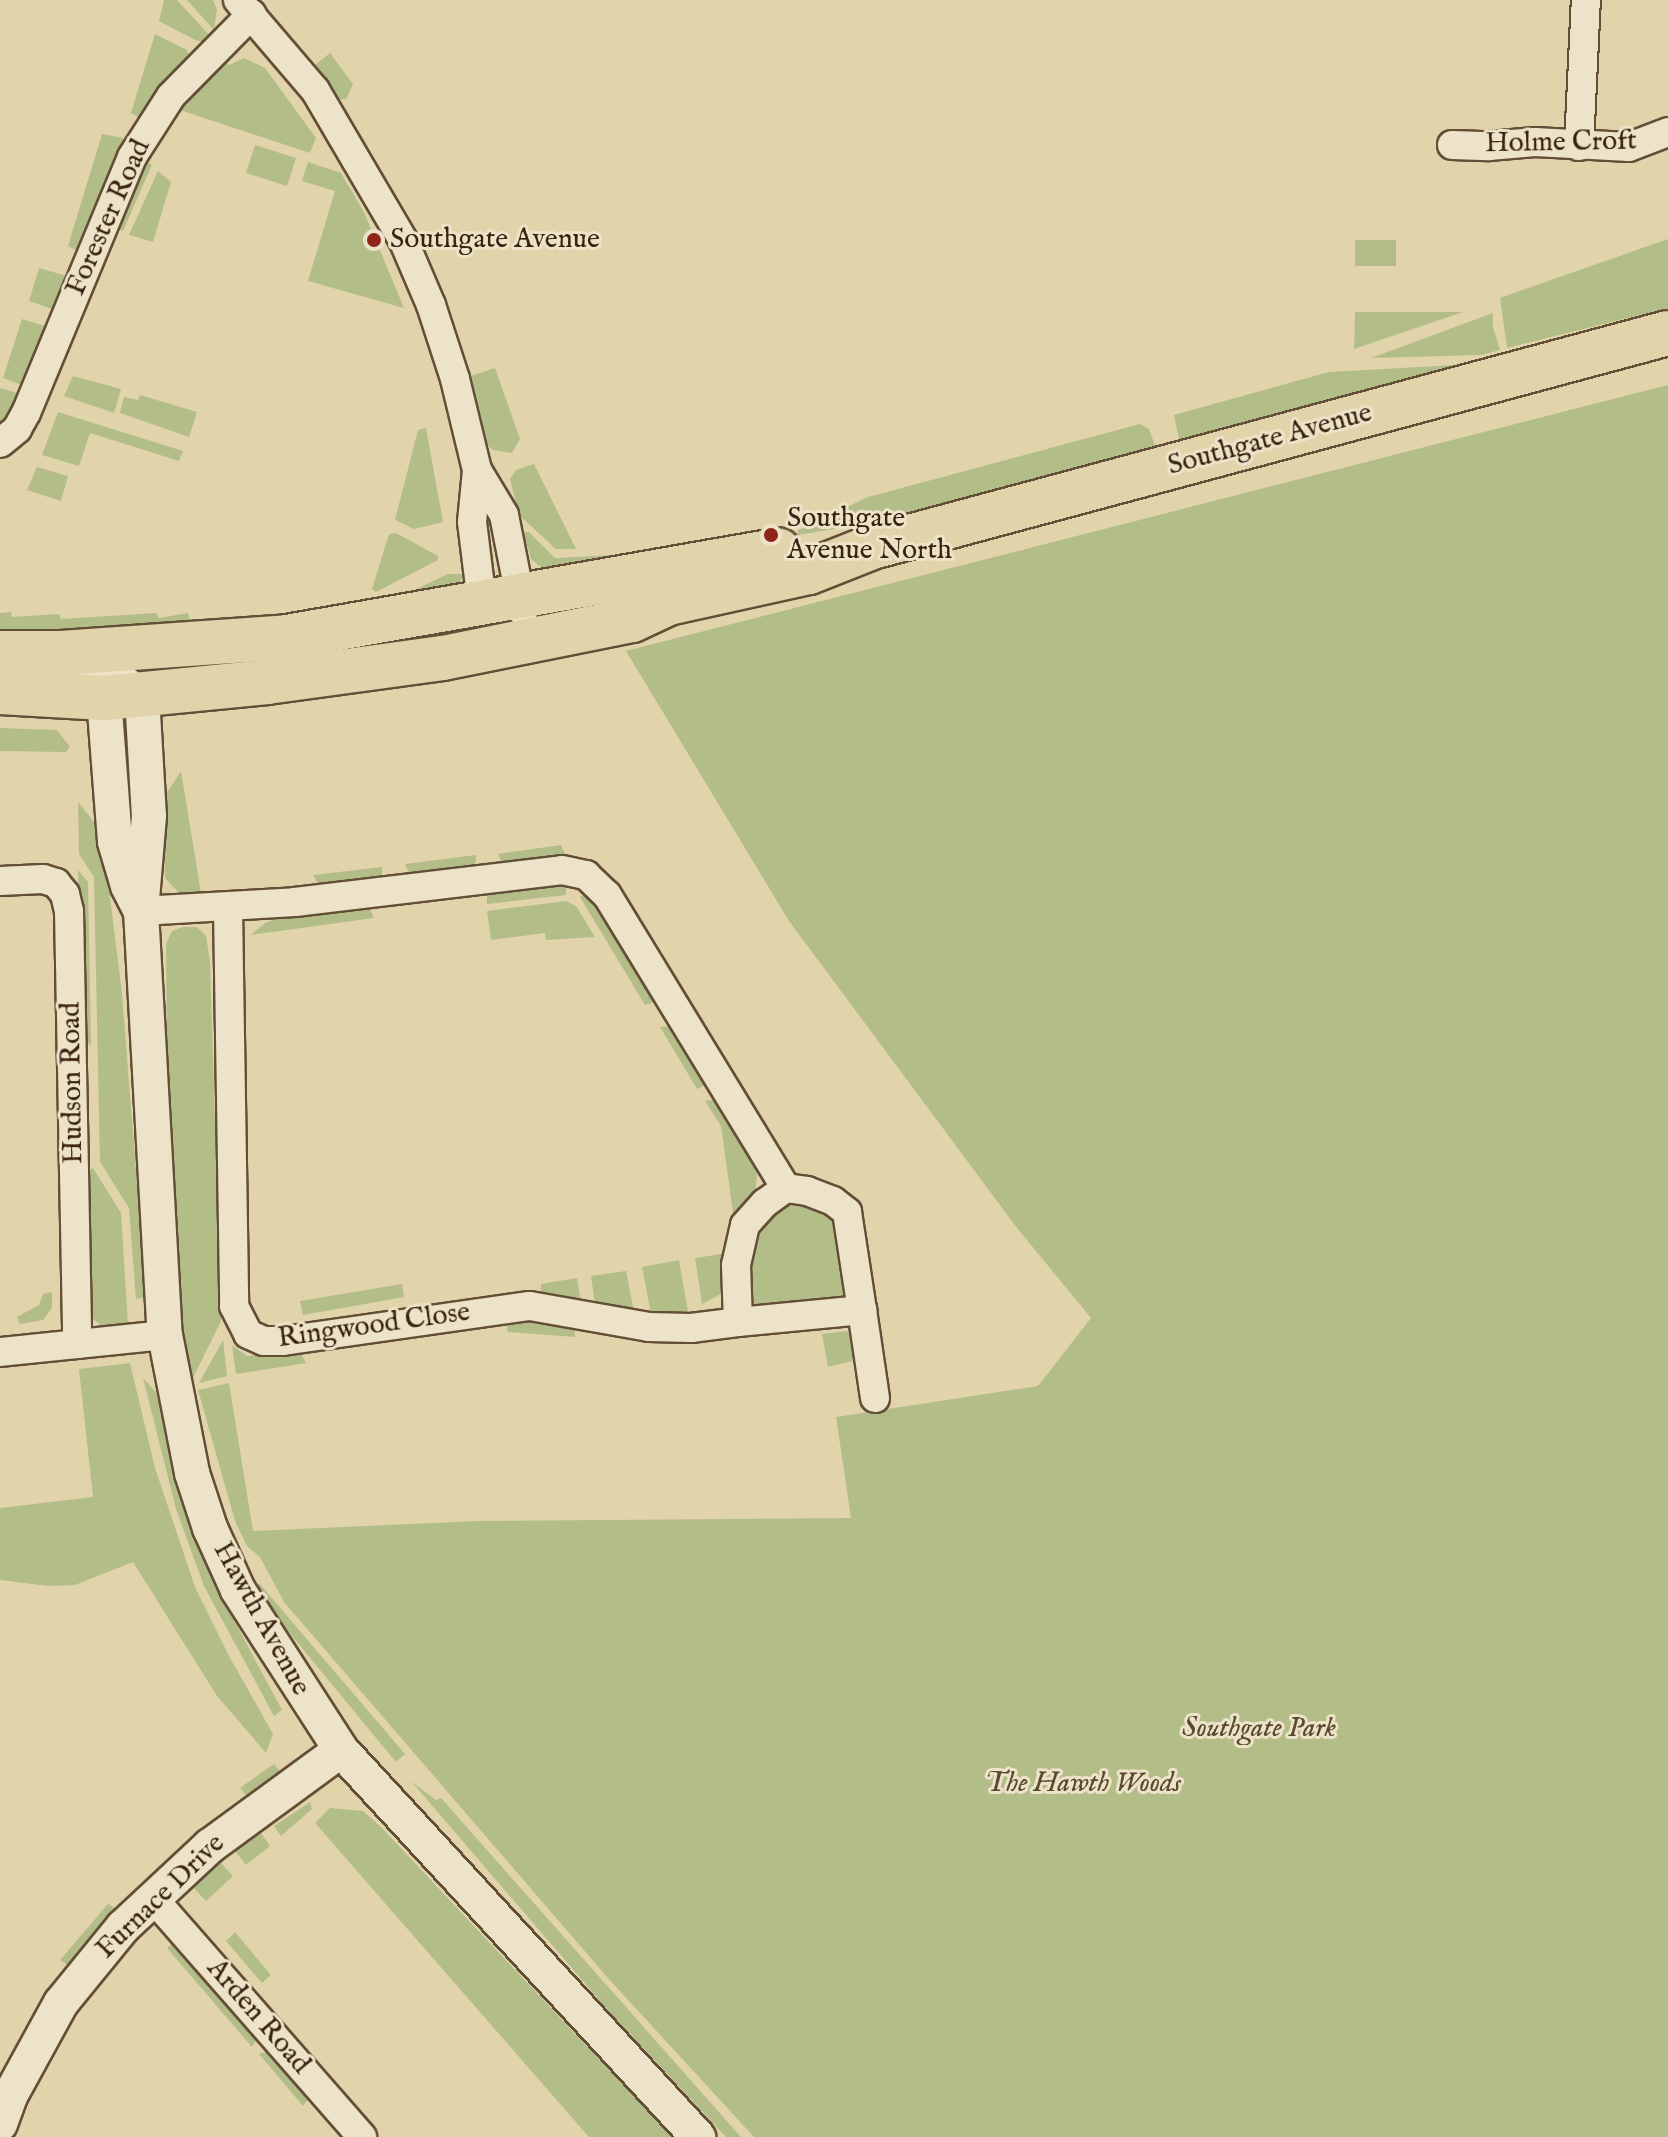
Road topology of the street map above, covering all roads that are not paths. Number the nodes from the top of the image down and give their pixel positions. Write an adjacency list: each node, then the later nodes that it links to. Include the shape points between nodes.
1 (1586, 0): 5 (street)
2 (245, 7): 7 (street, Forester Road, via 171,96 132,157 26,413); 8 (street, via 315,90 404,242 455,379)
3 (1668, 132): 5 (street, Holme Croft, via 1629,147)
4 (1452, 145): 5 (street, Holme Croft)
5 (1579, 146)
6 (1668, 333): 9 (main road, Southgate Avenue)
7 (0, 443)
8 (477, 470): 10 (street, via 504,515); 10 (street, via 472,522)
9 (872, 547): 10 (main road, Southgate Avenue, via 803,546); 10 (main road, Southgate Avenue, via 809,572 668,603 632,620)
10 (515, 614): 11 (main road, Southgate Avenue); 14 (main road, Southgate Avenue, via 443,658)
11 (166, 646): 12 (main road, Southgate Avenue); 14 (street, via 140,658)
12 (0, 653)
13 (0, 671): 14 (street, via 62,672)
14 (121, 691): 15 (main road, Southgate Avenue); 18 (street, Hawth Avenue, via 149,816)
15 (0, 692)
16 (0, 881): 23 (street, Hudson Road, via 56,883 69,911)
17 (228, 908): 18 (street); 19 (street, via 562,870 586,875 607,895); 21 (street, Ringwood Close, via 234,1306 248,1334 283,1341 530,1306 649,1327)
18 (141, 911): 22 (street, Hawth Avenue)
19 (786, 1188): 20 (street, via 833,1201 847,1212); 21 (street, via 745,1225 736,1265)
20 (862, 1310): 21 (street, Ringwood Close); 25 (street)
21 (738, 1322)
22 (165, 1335): 23 (street); 26 (street, Hawth Avenue, via 192,1473 210,1528 238,1590)
23 (77, 1344): 24 (street)
24 (0, 1352)
25 (875, 1398)
26 (341, 1750): 27 (street, Furnace Drive, via 210,1846); 30 (street, Hawth Avenue)
27 (152, 1897): 28 (street, Furnace Drive, via 61,2003); 29 (street, Arden Road)
28 (0, 2124)
29 (362, 2137)
30 (698, 2137)

